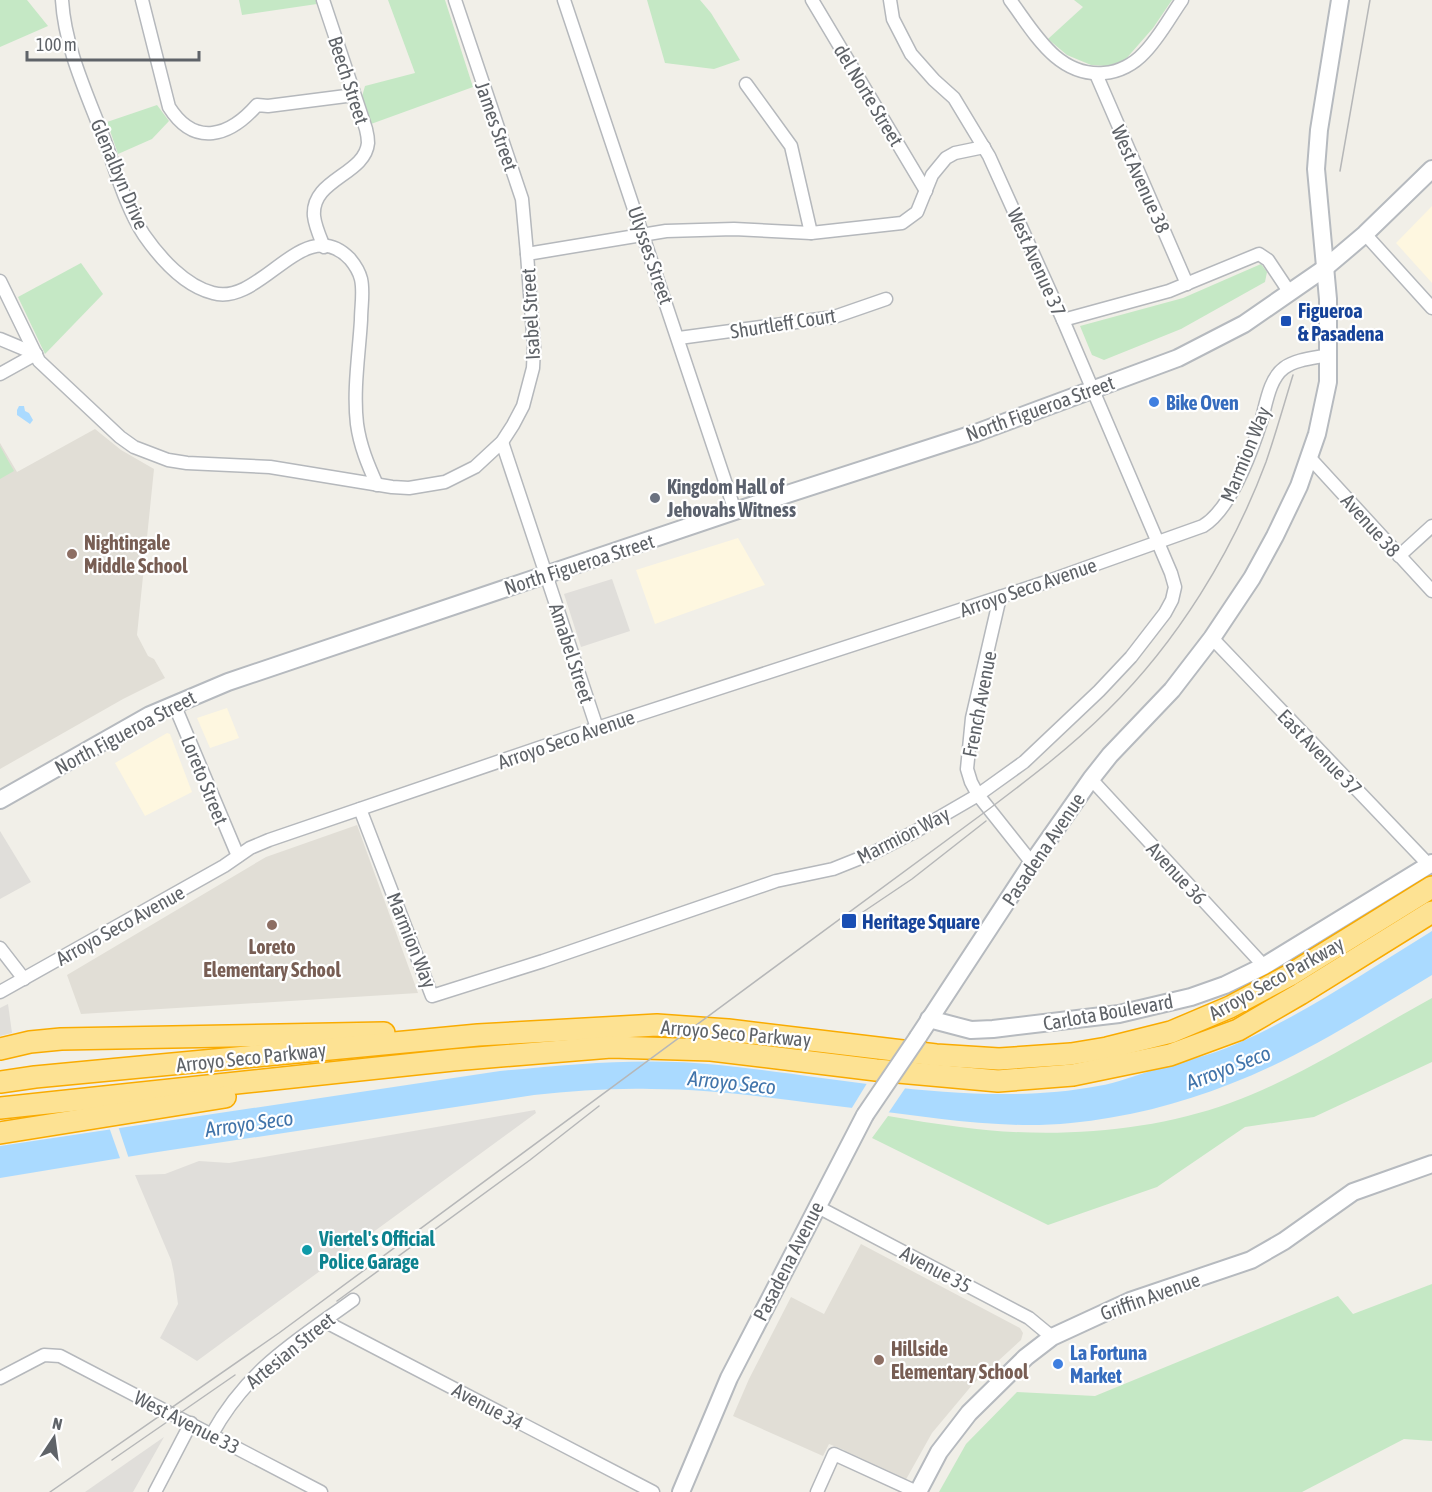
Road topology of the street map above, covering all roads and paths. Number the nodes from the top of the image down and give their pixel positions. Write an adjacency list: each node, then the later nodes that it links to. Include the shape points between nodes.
1 (62, 0): 20 (street, Glenalbyn Drive, via 73,56 128,204 143,234 168,264 202,289 234,294 246,290 297,252)
2 (142, 0): 13 (street, via 170,107 190,129 222,132 247,117 257,105)
3 (323, 0): 13 (street, Beech Street)
4 (455, 0): 21 (street, James Street, via 522,199)
5 (564, 0): 18 (street, Ulysses Street)
6 (812, 0): 16 (street, del Norte Street)
7 (890, 0): 14 (street, West Avenue 37, via 893,19 911,54 954,98)
8 (1010, 0): 11 (street, via 1059,61)
9 (1182, 0): 11 (street, via 1136,61)
10 (1340, 0): 22 (main road, via 1318,130 1316,169)
11 (1096, 74): 24 (street, West Avenue 38)
12 (746, 84): 17 (street, via 791,146)
13 (354, 94): 20 (street, Beech Street, via 368,142 364,154 330,183 315,206 314,217)
14 (984, 147): 16 (street, Isabel Street, via 955,153 946,159 932,175); 28 (street, West Avenue 37)
15 (1432, 169): 19 (main road, North Figueroa Street)
16 (926, 191): 17 (street, Isabel Street, via 917,212 902,223)
17 (811, 233): 18 (street, Isabel Street, via 700,228)
18 (644, 234): 21 (street, Isabel Street); 29 (street, Ulysses Street)
19 (1365, 234): 22 (main road, North Figueroa Street); 27 (street)
20 (324, 247): 37 (street, via 346,256 360,276 357,424)
21 (527, 254): 35 (street, Isabel Street, via 533,368 523,406)
22 (1325, 268): 25 (main road, North Figueroa Street); 32 (main road, Pasadena Avenue)
23 (0, 281): 31 (street, Isabel Street)
24 (1187, 284): 25 (street, via 1259,254 1268,260); 28 (street)
25 (1290, 293): 34 (main road, North Figueroa Street, via 1244,324 1178,358)
26 (886, 299): 29 (street, Shurtleff Court, via 834,316)
27 (1432, 308)
28 (1063, 320): 34 (street, West Avenue 37)
29 (678, 338): 38 (street, Ulysses Street)
30 (0, 339): 31 (street)
31 (36, 354): 33 (street); 37 (street, Isabel Street, via 120,437 150,454 187,463 270,467)
32 (1329, 355): 36 (main road, Pasadena Avenue, via 1325,398); 40 (street, Marmion Way, via 1295,362 1276,378 1257,436 1232,492 1213,520)
33 (0, 374)
34 (1093, 388): 38 (main road, North Figueroa Street, via 975,433); 40 (street, West Avenue 37)
35 (502, 442): 37 (street, Isabel Street, via 475,466 445,482 409,488); 42 (street, Amabel Street)
36 (1310, 458): 41 (street, Avenue 38); 45 (main road, Pasadena Avenue, via 1275,536)
37 (377, 485)
38 (735, 511): 42 (main road, North Figueroa Street)
39 (1432, 526): 41 (street)
40 (1157, 542): 44 (street, Arroyo Seco Avenue); 49 (street, Marmion Way, via 1175,587 1165,613 1131,657 1074,716 1024,762)
41 (1399, 556): 43 (street, Avenue 38)
42 (547, 574): 46 (main road, North Figueroa Street, via 228,682); 47 (street, Amabel Street)
43 (1432, 591)
44 (1000, 597): 47 (street, Arroyo Seco Avenue); 49 (street, French Avenue, via 968,746 967,769)
45 (1212, 638): 48 (main road, Pasadena Avenue, via 1172,690); 54 (street, East Avenue 37)
46 (174, 704): 50 (main road, North Figueroa Street); 52 (street, Loreto Street)
47 (597, 729): 51 (street, Arroyo Seco Avenue)
48 (1090, 779): 53 (main road, Pasadena Avenue); 58 (street, Avenue 36)
49 (978, 795): 51 (street, Marmion Way, via 873,853 833,869 776,881 432,996); 53 (street, French Avenue)
50 (0, 800)
51 (360, 809): 52 (street, Arroyo Seco Avenue, via 269,840)
52 (238, 856): 59 (street, Arroyo Seco Avenue)
53 (1032, 863): 61 (main road, Pasadena Avenue)
54 (1430, 864): 58 (main road, Carlota Boulevard)
55 (1432, 887): 62 (highway, Arroyo Seco Parkway, via 1290,975 1230,1007 1171,1032 1071,1054 999,1059 936,1055 657,1025)
56 (1432, 912): 64 (highway, Arroyo Seco Parkway, via 1238,1030 1170,1055 1073,1075 998,1081 711,1050 612,1047)
57 (0, 948): 59 (street)
58 (1264, 966): 61 (main road, Carlota Boulevard, via 1191,998 1119,1014 971,1030)
59 (24, 979): 60 (street, Arroyo Seco Avenue)
60 (0, 992)
61 (929, 1019): 69 (main road, Pasadena Avenue, bridge, via 865,1115)
62 (423, 1040): 63 (highway, via 377,1031 61,1039); 65 (highway, Arroyo Seco Parkway)
63 (0, 1049)
64 (453, 1060): 66 (highway, Arroyo Seco Parkway); 67 (highway)
65 (0, 1082)
66 (0, 1108)
67 (0, 1133)
68 (1432, 1164): 72 (main road, Griffin Avenue, via 1353,1192 1251,1260 1130,1301)
69 (816, 1206): 72 (street, Avenue 35, via 1029,1318); 79 (main road, Pasadena Avenue, via 729,1378)
70 (353, 1300): 71 (street, Artesian Street)
71 (324, 1321): 75 (street, Artesian Street, via 254,1375 223,1413); 78 (street, Avenue 34)
72 (1052, 1337): 81 (main road, Griffin Avenue, via 969,1413 939,1452)
73 (0, 1378): 74 (street, West Avenue 33, via 52,1354)
74 (191, 1423): 75 (street, West Avenue 33); 76 (street)
75 (212, 1434): 77 (street, West Avenue 33)
76 (155, 1492)
77 (321, 1492)
78 (653, 1492)
79 (681, 1492)
80 (817, 1492): 81 (street, via 834,1454)
81 (917, 1492)

